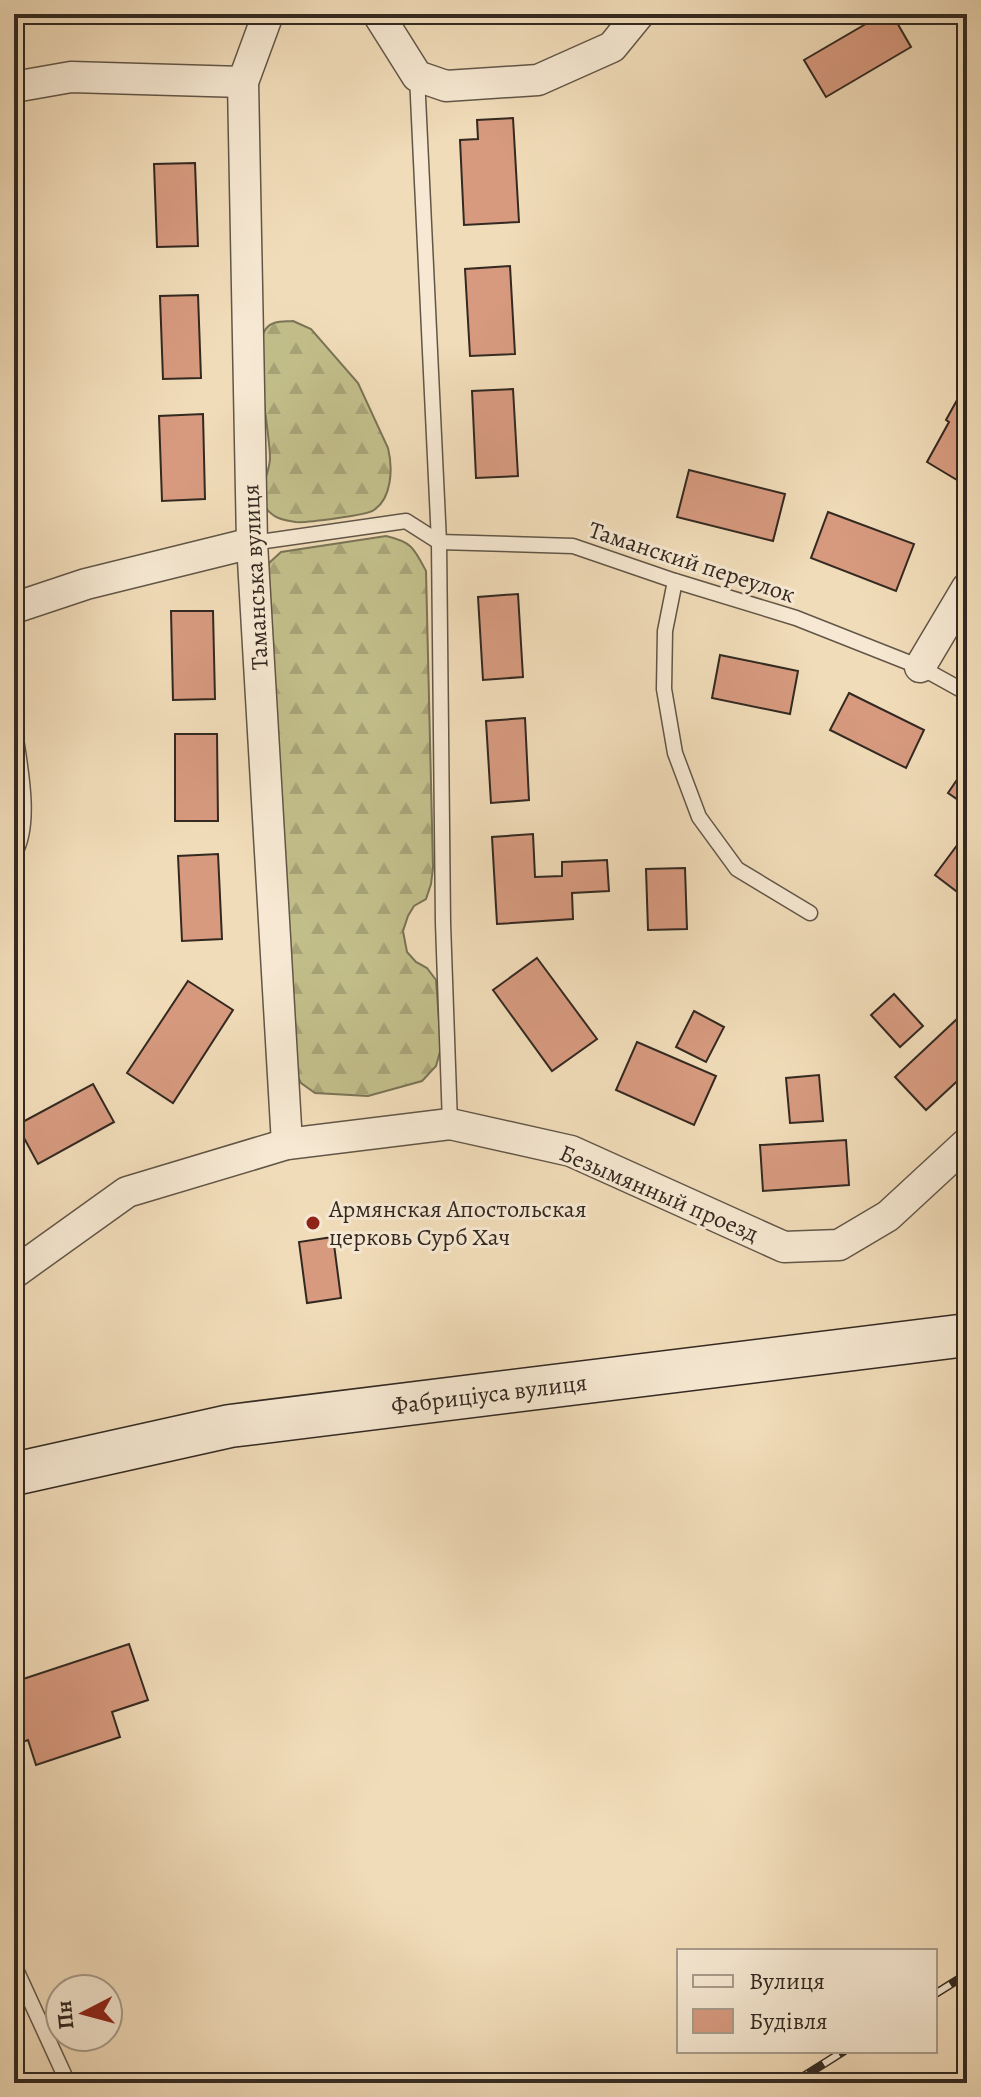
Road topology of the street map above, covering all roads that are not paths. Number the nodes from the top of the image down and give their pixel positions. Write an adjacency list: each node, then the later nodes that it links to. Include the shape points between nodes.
1 (268, 14): 5 (street, Таманська вулиця)
2 (378, 14): 4 (street)
3 (639, 14): 4 (street, via 612,47 538,80 446,86)
4 (417, 76): 7 (lane)
5 (243, 82): 6 (street, via 71,77); 8 (street, Таманська вулиця)
6 (14, 87)
7 (439, 542): 8 (lane, Таманский переулок, via 406,521); 9 (lane, Таманский переулок, via 573,546); 17 (lane)
8 (252, 543): 11 (street, via 86,584); 19 (street, Таманська вулиця)
9 (675, 581): 12 (lane, Таманский переулок, via 796,618); 16 (lane, via 665,631 664,689 675,753 699,817 737,869)
10 (967, 588): 12 (street)
11 (14, 608)
12 (920, 667): 13 (lane, Таманский переулок)
13 (967, 693)
14 (14, 726): 15 (lane, via 24,804)
15 (14, 854)
16 (810, 913)
17 (450, 1124): 18 (street, Безымянный проезд, via 571,1151 784,1247 839,1245 888,1216); 19 (street, Безымянный проезд)
18 (967, 1143)
19 (287, 1144): 20 (street, Безымянный проезд, via 127,1192)
20 (14, 1273)
21 (967, 1335): 22 (main road, Фабриціуса вулиця, via 230,1426)
22 (14, 1474)
23 (14, 1965): 24 (lane)
24 (68, 2083)

